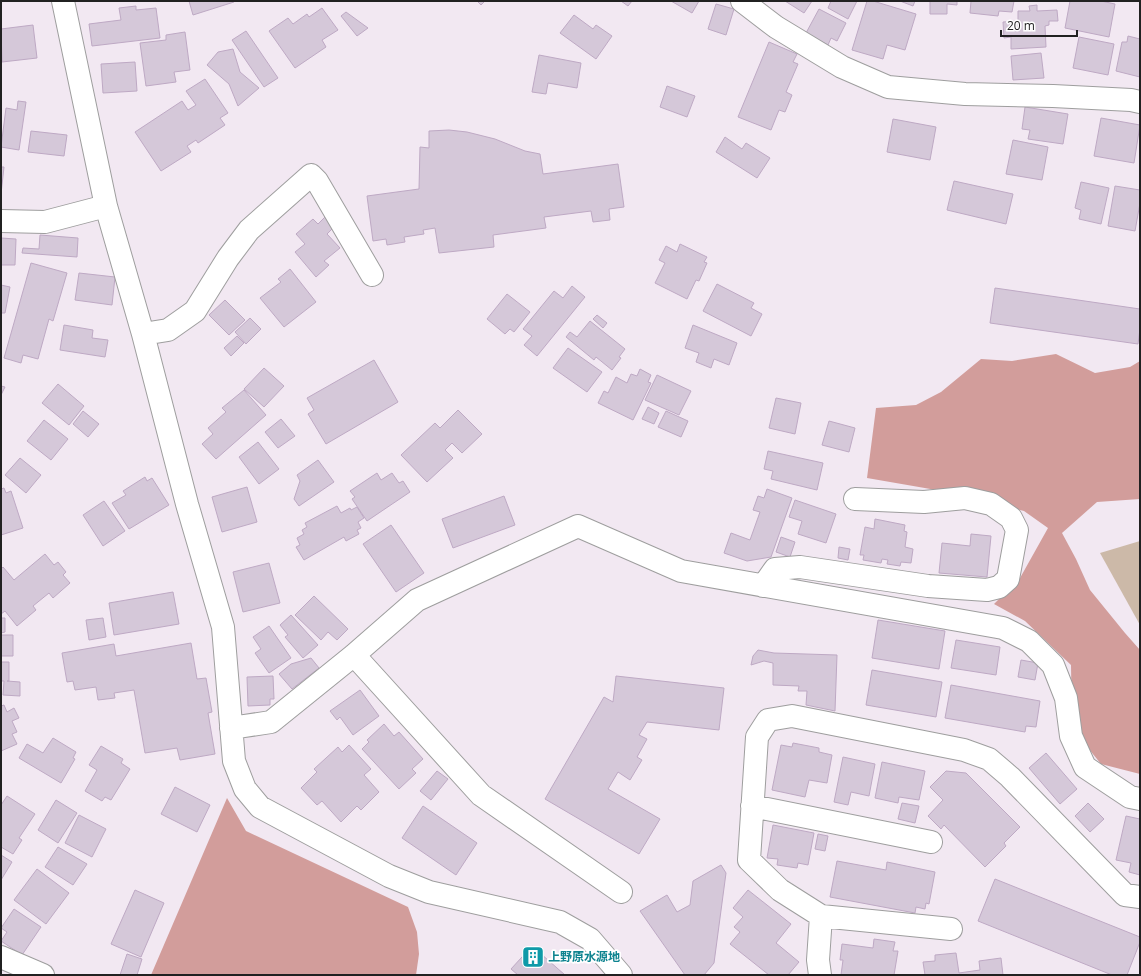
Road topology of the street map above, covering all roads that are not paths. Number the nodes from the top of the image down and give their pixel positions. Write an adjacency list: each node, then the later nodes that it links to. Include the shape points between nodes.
1 (63, 1): 4 (street)
2 (742, 1): 3 (street, via 776,27 842,67 888,87 966,94)
3 (1140, 102)
4 (106, 206): 5 (street, via 45,222); 7 (street)
5 (1, 221)
6 (372, 275): 7 (street, via 311,175 249,230 194,311 168,330)
7 (143, 334): 11 (street, via 187,504 223,627)
8 (856, 499): 9 (street, via 924,502 965,498 991,504 1011,518 1017,530 1008,579 999,587 987,590 928,586 800,568 775,569)
9 (763, 586): 10 (street, via 681,572 578,526 417,600); 12 (street, via 1003,628 1029,641 1053,665 1066,698 1071,736 1085,767 1130,797)
10 (354, 655): 11 (street, via 271,722); 15 (street, via 480,795)
11 (231, 728): 21 (street, via 234,761 245,789 260,807 389,876 429,892 560,922 590,939)
12 (1140, 799)
13 (752, 806): 14 (street); 16 (street, via 757,737 768,720 792,716 964,750 988,759 1010,777 1125,895); 17 (street, via 749,860 780,890)
14 (930, 842)
15 (621, 892)
16 (1140, 897)
17 (821, 916): 18 (street); 22 (street, via 818,960)
18 (950, 929)
19 (1, 957): 20 (street)
20 (43, 975)
21 (621, 975)
22 (820, 975)

